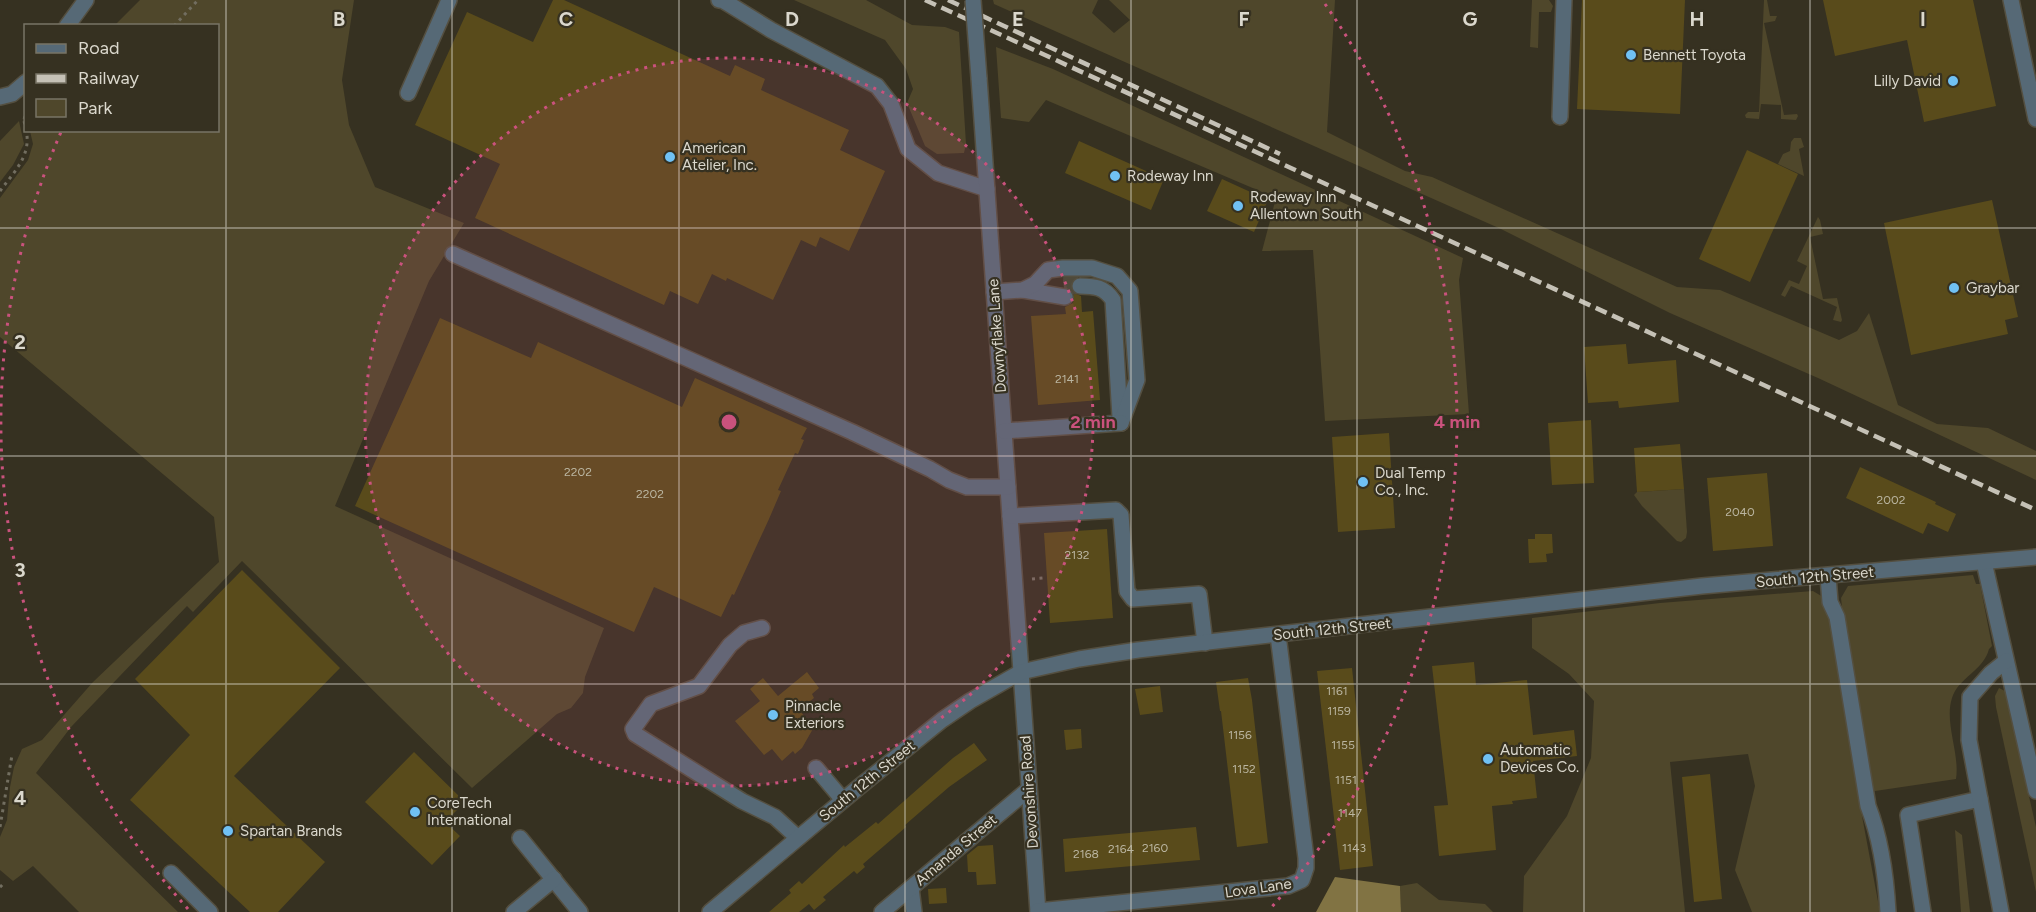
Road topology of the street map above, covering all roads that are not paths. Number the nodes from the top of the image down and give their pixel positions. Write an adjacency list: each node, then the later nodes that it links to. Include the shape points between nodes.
1 (86, 0): 7 (street)
2 (449, 0): 9 (street)
3 (719, 0): 13 (street, via 877,86 891,104 908,149 938,173)
4 (973, 0): 13 (street, Downyflake Lane, bridge)
5 (1564, 0): 11 (street)
6 (2011, 0): 12 (street)
7 (68, 24)
8 (24, 84): 10 (street, via 12,94)
9 (408, 93)
10 (0, 97)
11 (1560, 117)
12 (2036, 119)
13 (987, 189): 18 (street, Downyflake Lane)
14 (453, 254): 21 (street, via 852,432 949,480 968,487)
15 (1080, 286): 19 (street, via 1100,287 1113,300)
16 (1064, 287): 17 (street)
17 (1023, 290): 18 (street); 19 (street, via 1048,270 1077,267 1106,271 1117,276 1130,291 1137,380)
18 (994, 292): 20 (street, Downyflake Lane)
19 (1121, 423): 20 (street)
20 (1004, 431): 21 (street, Downyflake Lane)
21 (1008, 487): 22 (street, Downyflake Lane)
22 (1010, 516): 28 (street, via 1116,510 1121,515 1127,591 1133,599 1198,594); 30 (street, Downyflake Lane)
23 (2036, 557): 24 (street, South 12th Street)
24 (1984, 562): 25 (street, South 12th Street); 29 (street)
25 (1827, 576): 27 (street, South 12th Street, via 1702,586); 48 (street, via 1868,806 1885,876)
26 (762, 628): 37 (street, via 744,633 730,645 699,686 651,704 633,729 635,734 742,801 775,817)
27 (1278, 635): 28 (street, South 12th Street); 47 (street, Lova Lane, via 1306,858 1302,880 1288,886)
28 (1205, 643): 30 (street, South 12th Street, via 1079,659)
29 (2006, 661): 33 (street); 34 (street, via 1970,697 1969,740)
30 (1021, 672): 32 (street, Devonshire Road); 35 (street, South 12th Street, via 942,720)
31 (816, 768): 35 (street)
32 (1029, 789): 40 (street, Amanda Street); 47 (street, Devonshire Road)
33 (2036, 791)
34 (1980, 799): 49 (street, via 1908,814); 50 (street)
35 (843, 800): 37 (street, South 12th Street)
36 (520, 838): 39 (street)
37 (798, 838): 44 (street, South 12th Street)
38 (171, 873): 41 (street)
39 (554, 879): 42 (street); 43 (street)
40 (911, 888): 45 (street, Amanda Street); 46 (street)
41 (210, 912)
42 (514, 912)
43 (580, 912)
44 (710, 912)
45 (882, 912)
46 (914, 912)
47 (1038, 912)
48 (1888, 912)
49 (1923, 912)
50 (2001, 912)

